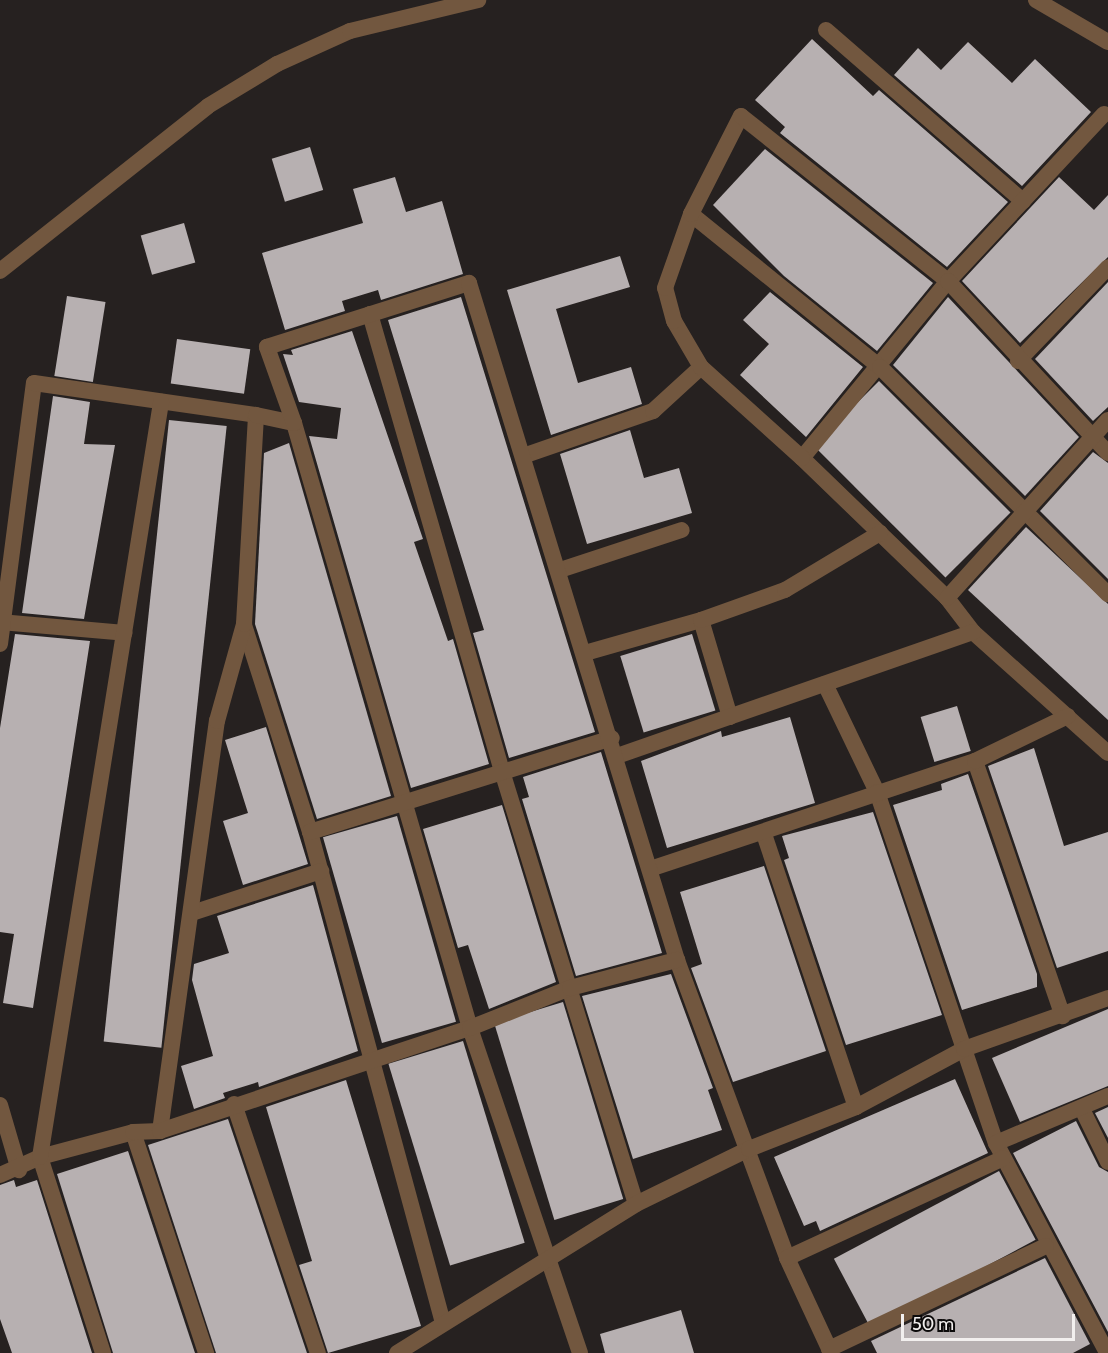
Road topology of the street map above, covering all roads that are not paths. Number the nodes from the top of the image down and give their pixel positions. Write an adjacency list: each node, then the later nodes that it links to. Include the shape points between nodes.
1 (478, 0): 9 (street, via 350,31 277,64 208,106)
2 (1036, 0): 4 (street)
3 (826, 30): 6 (street)
4 (1108, 42)
5 (1104, 114): 6 (street)
6 (1023, 201): 10 (street)
7 (691, 214): 10 (street, via 741,116); 13 (street, via 665,288 674,321); 14 (street)
8 (1108, 267): 12 (street)
9 (0, 271)
10 (948, 281): 12 (street); 14 (street)
11 (370, 314): 18 (street, via 267,347); 21 (street, via 469,283); 43 (street)
12 (1018, 361): 19 (street)
13 (701, 367): 21 (street, via 653,411); 22 (street)
14 (880, 367): 22 (street); 23 (street)
15 (161, 402): 16 (street); 30 (street, via 34,383); 33 (street)
16 (256, 415): 18 (street); 31 (street)
17 (1108, 420): 19 (street)
18 (294, 423): 45 (street)
19 (1092, 439): 20 (street); 23 (street)
20 (1108, 453)
21 (524, 456): 26 (street)
22 (802, 458): 25 (street)
23 (1022, 511): 27 (street); 28 (street)
24 (682, 530): 26 (street)
25 (880, 533): 28 (street); 29 (street, via 785,590)
26 (560, 570): 35 (street)
27 (1108, 594)
28 (947, 598): 32 (street)
29 (701, 620): 35 (street); 38 (street)
30 (2, 622): 33 (street); 34 (street)
31 (244, 624): 46 (street); 50 (street, via 217,721)
32 (973, 632): 36 (street); 37 (street)
33 (125, 633): 67 (street)
34 (0, 644)
35 (585, 653): 39 (street)
36 (825, 684): 38 (street); 44 (street)
37 (1068, 716): 40 (street); 42 (street)
38 (730, 717): 41 (street)
39 (612, 738): 41 (street); 43 (street)
40 (1108, 753)
41 (617, 756): 48 (street)
42 (975, 761): 44 (street); 54 (street)
43 (501, 768): 45 (street); 52 (street)
44 (877, 792): 47 (street); 56 (street)
45 (405, 801): 46 (street); 55 (street)
46 (310, 832): 49 (street)
47 (764, 834): 48 (street); 61 (street)
48 (653, 868): 51 (street)
49 (321, 871): 50 (street); 57 (street)
50 (192, 913): 63 (street)
51 (677, 960): 52 (street); 65 (street)
52 (570, 988): 55 (street); 71 (street)
53 (1108, 998): 54 (street)
54 (1063, 1016): 56 (street)
55 (470, 1028): 57 (street); 73 (street)
56 (964, 1049): 61 (street); 66 (street)
57 (374, 1057): 59 (street); 75 (street)
58 (1108, 1096): 62 (street)
59 (234, 1104): 63 (street); 79 (street)
60 (0, 1105): 69 (street)
61 (856, 1107): 65 (street)
62 (1082, 1109): 66 (street); 68 (street)
63 (160, 1131): 64 (street)
64 (133, 1132): 67 (street); 78 (street)
65 (749, 1149): 71 (street); 74 (street)
66 (1000, 1151): 72 (street); 74 (street)
67 (40, 1157): 69 (street); 77 (street)
68 (1108, 1162)
69 (19, 1170): 70 (street)
70 (0, 1175)
71 (636, 1204): 73 (street)
72 (1046, 1246): 76 (street); 82 (street)
73 (546, 1257): 75 (street); 81 (street)
74 (787, 1258): 76 (street)
75 (444, 1323): 80 (street)
76 (830, 1351)
77 (103, 1353)
78 (206, 1353)
79 (318, 1353)
80 (398, 1353)
81 (580, 1353)
82 (1107, 1353)

